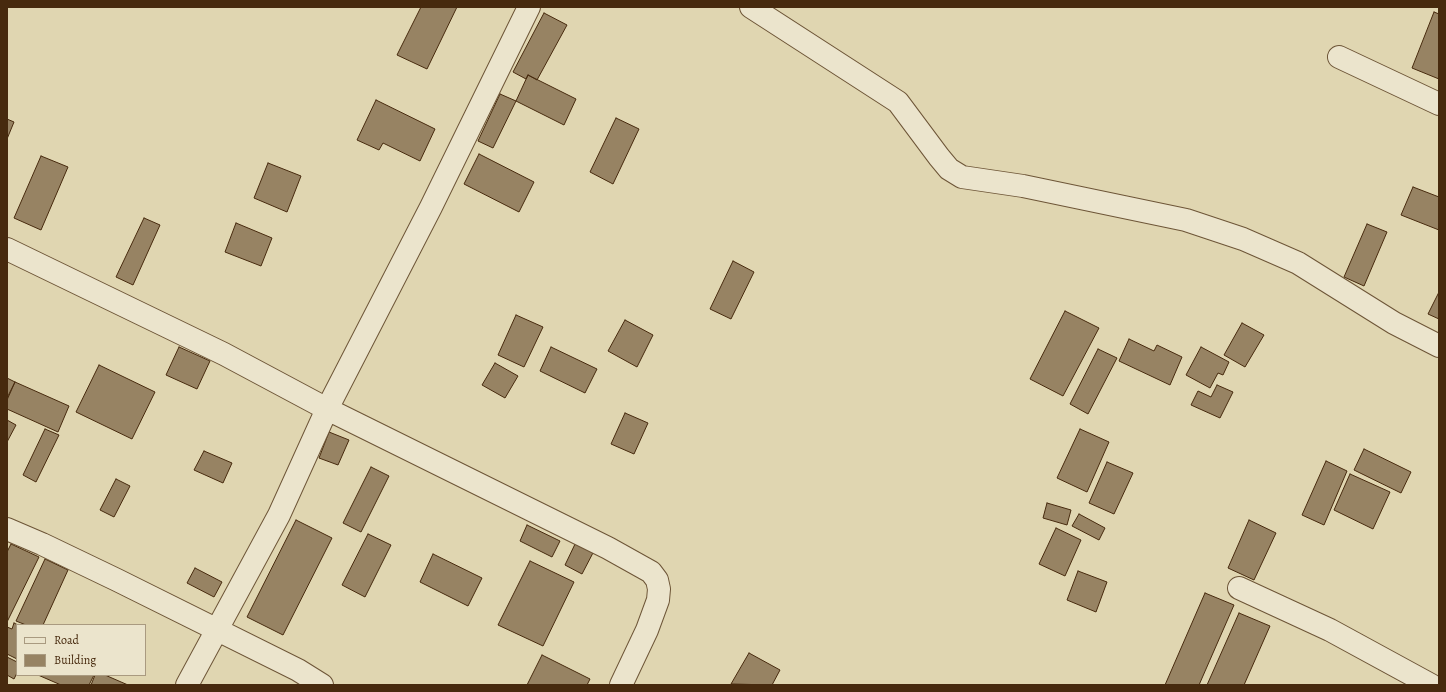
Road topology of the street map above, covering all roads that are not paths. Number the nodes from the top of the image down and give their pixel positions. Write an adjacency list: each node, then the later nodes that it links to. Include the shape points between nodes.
1 (528, 7): 7 (street, via 431,207)
2 (751, 7): 6 (street, via 898,102 938,157 949,169 962,177 1023,186 1186,220 1243,239 1298,263 1394,323)
3 (1339, 58): 4 (street)
4 (1439, 104)
5 (7, 249): 7 (street, via 224,354)
6 (1439, 346)
7 (327, 409): 10 (street, via 279,515); 13 (street, via 608,548 651,572 658,580 658,600)
8 (7, 530): 10 (street, via 56,551)
9 (1239, 588): 14 (street, via 1330,630)
10 (216, 631): 11 (street); 12 (street, via 298,670)
11 (187, 685)
12 (322, 685)
13 (621, 685)
14 (1431, 685)

